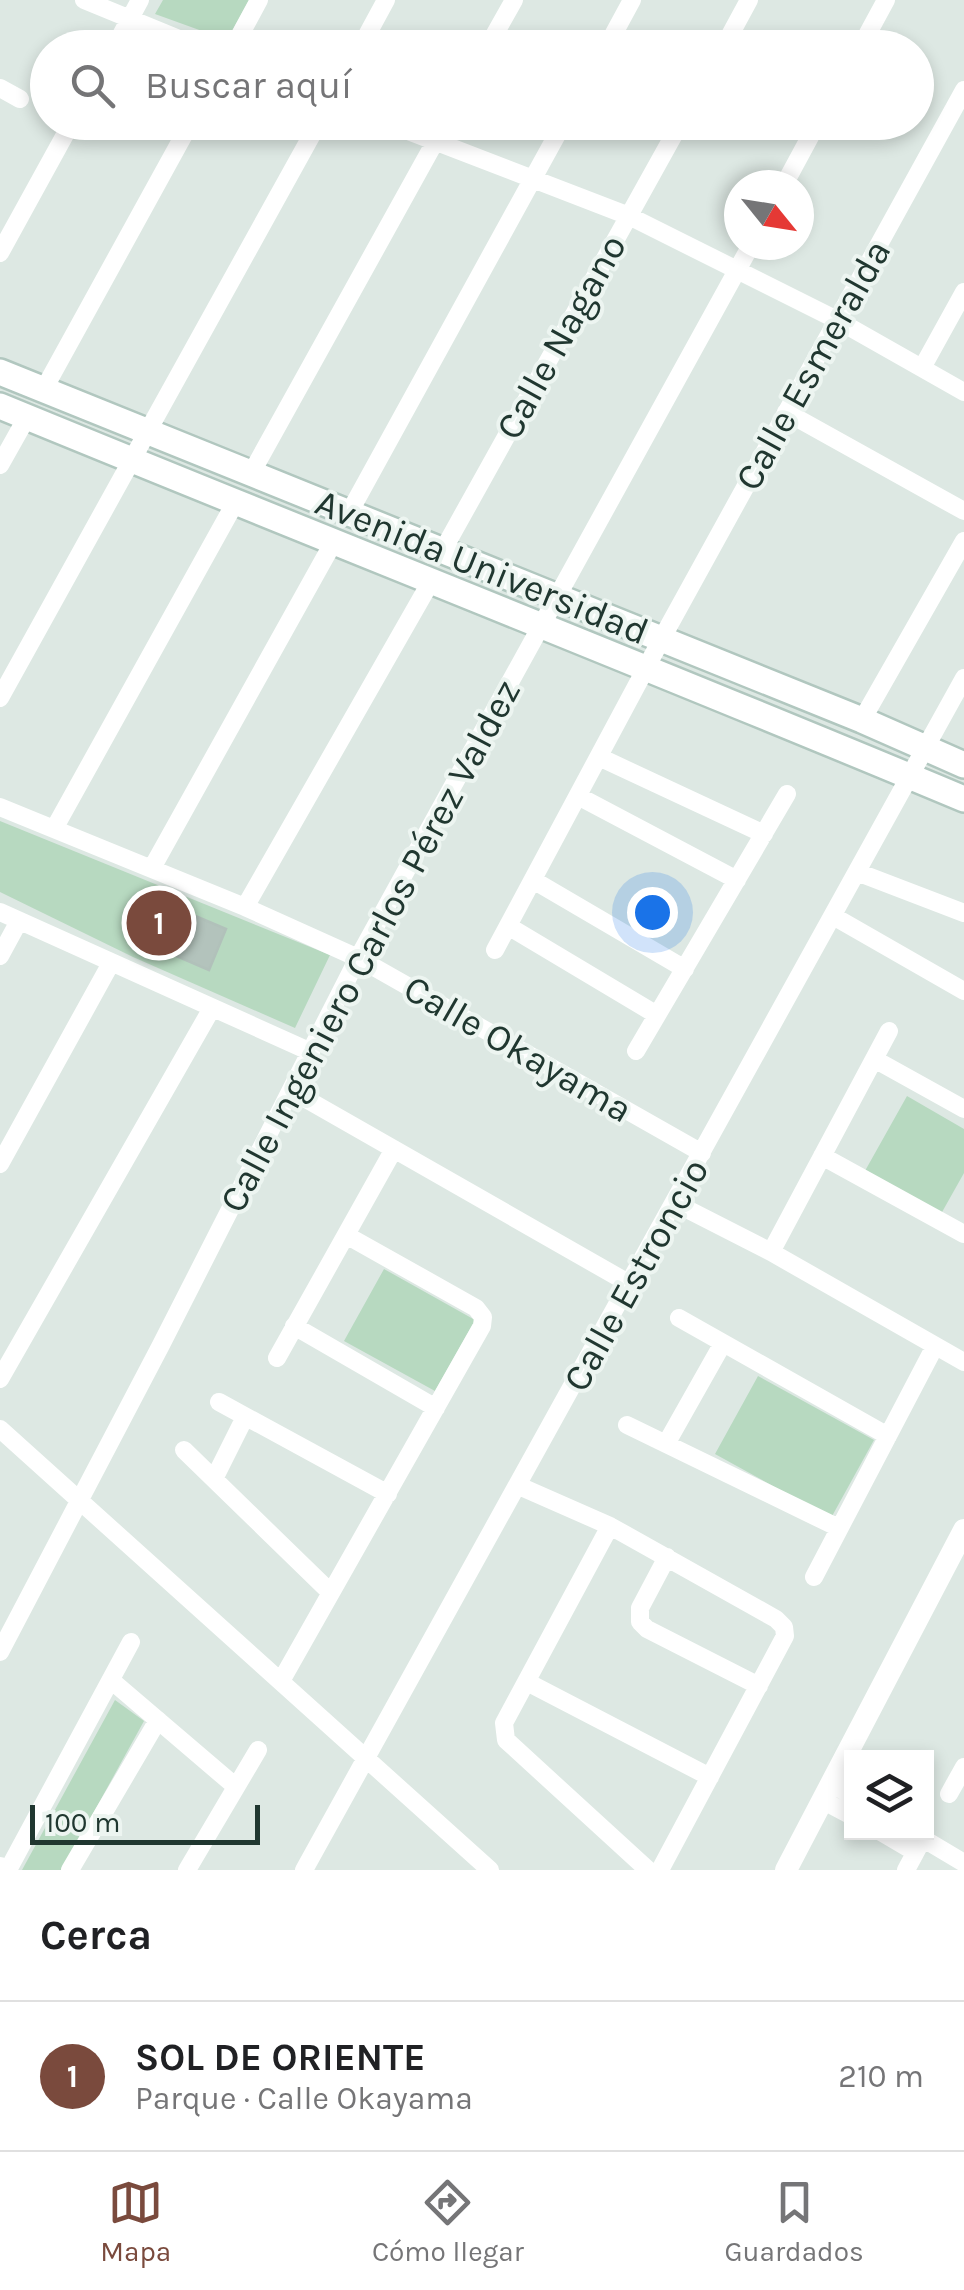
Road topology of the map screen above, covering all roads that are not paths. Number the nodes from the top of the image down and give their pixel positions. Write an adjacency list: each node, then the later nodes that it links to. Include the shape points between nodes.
1 (84, 0): 9 (street)
2 (140, 0): 9 (street)
3 (259, 0): 12 (street)
4 (386, 0): 13 (street)
5 (514, 0): 14 (street)
6 (632, 0): 15 (street)
7 (750, 0): 16 (street)
8 (886, 0): 17 (street)
9 (129, 20): 10 (street); 11 (street)
10 (124, 30)
11 (155, 30)
12 (242, 30)
13 (370, 30)
14 (497, 30)
15 (616, 30)
16 (733, 30)
17 (870, 30)
18 (0, 88): 20 (street)
19 (964, 90): 37 (street, Calle Esmeralda)
20 (20, 99)
21 (62, 140): 33 (street)
22 (181, 140): 40 (street)
23 (308, 140): 45 (street)
24 (427, 140): 29 (street)
25 (436, 140): 29 (street)
26 (554, 140): 31 (street)
27 (671, 140): 32 (street, Calle Nagano)
28 (808, 140): 30 (street)
29 (434, 143): 31 (street); 48 (street)
30 (792, 170)
31 (532, 181): 32 (street); 51 (street)
32 (629, 216): 35 (street); 54 (street, Calle Nagano)
33 (0, 253)
34 (742, 260): 35 (street, Calle Ingeniero Carlos Pérez Valdez)
35 (738, 268): 37 (street); 56 (street, Calle Ingeniero Carlos Pérez Valdez)
36 (964, 292): 38 (street)
37 (837, 320): 38 (street); 43 (street, Calle Esmeralda)
38 (922, 368): 41 (street)
39 (0, 372): 40 (main road, Avenida Universidad)
40 (44, 390): 45 (main road, Avenida Universidad)
41 (964, 392)
42 (0, 406): 44 (main road, Avenida Universidad)
43 (786, 412): 50 (street); 58 (street, Calle Esmeralda)
44 (27, 417): 46 (main road, Avenida Universidad); 47 (street)
45 (148, 432): 46 (street); 48 (main road, Avenida Universidad)
46 (132, 460): 49 (main road, Avenida Universidad); 61 (street)
47 (0, 465)
48 (252, 472): 51 (main road, Avenida Universidad)
49 (235, 503): 53 (main road, Avenida Universidad); 71 (street)
50 (964, 511)
51 (350, 513): 54 (main road, Avenida Universidad)
52 (964, 541): 62 (street)
53 (333, 543): 55 (main road, Avenida Universidad); 73 (street)
54 (442, 552): 56 (main road, Avenida Universidad)
55 (430, 583): 57 (main road, Avenida Universidad); 77 (street)
56 (555, 597): 57 (street, Calle Ingeniero Carlos Pérez Valdez); 58 (main road, Avenida Universidad)
57 (539, 627): 59 (main road, Avenida Universidad); 85 (street, Calle Ingeniero Carlos Pérez Valdez)
58 (661, 640): 59 (street, Calle Esmeralda); 62 (main road, Avenida Universidad)
59 (646, 667): 64 (street, Calle Esmeralda); 66 (main road, Avenida Universidad)
60 (964, 678): 63 (street, Calle Estroncio)
61 (0, 698)
62 (862, 720): 63 (main road, Avenida Universidad)
63 (925, 749): 65 (main road, Avenida Universidad); 66 (street, Calle Estroncio)
64 (599, 757): 68 (street, Calle Esmeralda); 72 (street)
65 (964, 764)
66 (910, 776): 69 (main road, Avenida Universidad); 74 (street, Calle Estroncio)
67 (788, 794): 72 (street)
68 (578, 796): 75 (street, Calle Esmeralda); 76 (street)
69 (964, 799)
70 (0, 808): 71 (street, Calle Okayama)
71 (54, 830): 73 (street, Calle Okayama)
72 (764, 834): 76 (street)
73 (152, 868): 77 (street, Calle Okayama)
74 (858, 872): 79 (street); 80 (street, Calle Estroncio)
75 (533, 880): 82 (street, Calle Esmeralda); 87 (street)
76 (737, 880): 87 (street)
77 (245, 907): 85 (street, Calle Okayama)
78 (0, 912): 81 (street)
79 (964, 913)
80 (833, 916): 88 (street); 98 (street, Calle Estroncio)
81 (19, 921): 84 (street); 86 (street)
82 (508, 926): 83 (street, Calle Esmeralda); 90 (street)
83 (495, 950)
84 (0, 956)
85 (358, 958): 93 (street, Calle Ingeniero Carlos Pérez Valdez); 98 (street, Calle Okayama)
86 (111, 963): 89 (street); 100 (street)
87 (685, 968): 90 (street)
88 (964, 990)
89 (212, 1008): 93 (street); 112 (street)
90 (657, 1016): 92 (street)
91 (889, 1031): 94 (street)
92 (636, 1051)
93 (311, 1052): 95 (street, Calle Ingeniero Carlos Pérez Valdez)
94 (874, 1059): 96 (street); 99 (street)
95 (292, 1091): 97 (street); 124 (street, Calle Ingeniero Carlos Pérez Valdez)
96 (964, 1109)
97 (394, 1149): 103 (street); 105 (street)
98 (702, 1153): 101 (street, Calle Estroncio)
99 (822, 1156): 102 (street); 104 (street)
100 (0, 1164)
101 (675, 1203): 104 (street); 105 (street, Calle Estroncio)
102 (964, 1234)
103 (346, 1235): 107 (street); 114 (street, via 483,1317)
104 (771, 1252): 109 (street)
105 (630, 1284): 122 (street, Calle Estroncio)
106 (678, 1318): 108 (street)
107 (294, 1326): 110 (street); 114 (street)
108 (724, 1343): 118 (street); 119 (street)
109 (935, 1346): 111 (street); 118 (street)
110 (276, 1358)
111 (964, 1362)
112 (0, 1379)
113 (219, 1402): 115 (street)
114 (436, 1408): 123 (street)
115 (246, 1417): 121 (street); 123 (street)
116 (627, 1424): 119 (street)
117 (0, 1429): 124 (street)
118 (888, 1436): 126 (street)
119 (666, 1444): 126 (street)
120 (184, 1450): 121 (street)
121 (214, 1479): 130 (street)
122 (519, 1486): 125 (street); 139 (street, Calle Estroncio)
123 (388, 1494): 130 (street)
124 (79, 1503): 132 (street, Calle Ingeniero Carlos Pérez Valdez); 134 (street)
125 (610, 1526): 128 (street); 135 (street)
126 (840, 1528): 129 (street)
127 (964, 1530): 143 (street)
128 (667, 1557): 136 (street, via 784,1627); 136 (street, via 640,1608 640,1622)
129 (814, 1578)
130 (332, 1593): 134 (street)
131 (132, 1642): 133 (street)
132 (0, 1652)
133 (112, 1681): 137 (street); 149 (street)
134 (281, 1681): 139 (street)
135 (527, 1682): 141 (street); 154 (street, via 504,1722 506,1740)
136 (759, 1686): 141 (street)
137 (158, 1720): 142 (street); 150 (street)
138 (258, 1750): 142 (street)
139 (367, 1758): 152 (street, Calle Estroncio); 153 (street)
140 (964, 1767): 145 (street)
141 (710, 1778): 155 (street)
142 (235, 1786): 151 (street)
143 (827, 1791): 144 (street); 146 (street); 156 (street)
144 (844, 1794)
145 (949, 1794)
146 (844, 1808)
147 (917, 1841): 148 (street); 157 (street)
148 (964, 1862)
149 (3, 1869)
150 (70, 1870)
151 (186, 1870)
152 (304, 1870)
153 (490, 1870)
154 (648, 1870)
155 (660, 1870)
156 (786, 1870)
157 (906, 1870)

